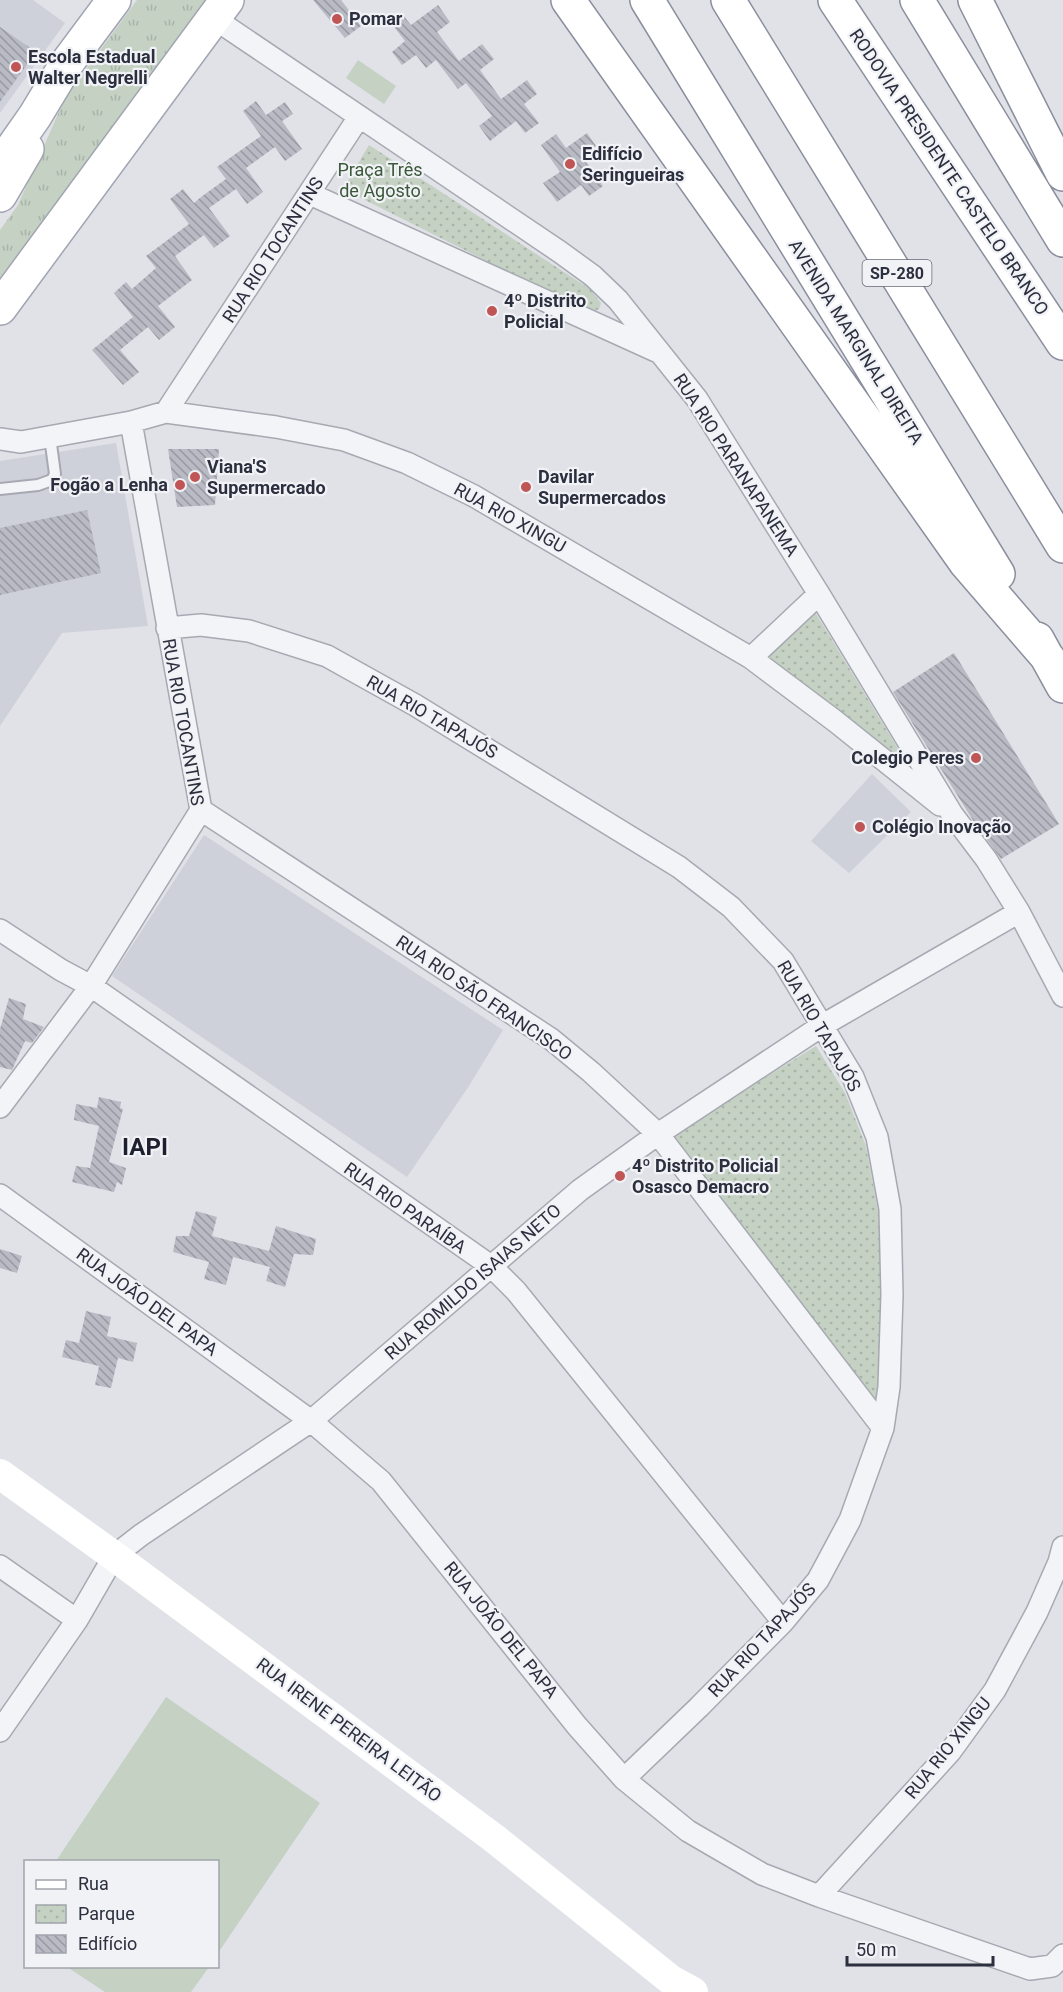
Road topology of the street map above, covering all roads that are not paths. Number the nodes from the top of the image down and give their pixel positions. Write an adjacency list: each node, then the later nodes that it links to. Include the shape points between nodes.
1 (114, 0): 9 (main road, via 67,63)
2 (568, 0): 28 (main road, via 966,563)
3 (646, 0): 28 (main road, AVENIDA MARGINAL DIREITA, via 949,492)
4 (728, 0): 24 (main road, SP-280)
5 (835, 0): 17 (main road, RODOVIA PRESIDENTE CASTELO BRANCO)
6 (917, 0): 15 (main road)
7 (975, 0): 12 (main road)
8 (221, 9): 10 (street, RUA RIO PARANAPANEMA); 16 (main road)
9 (35, 116): 11 (main road); 14 (main road, via 26,152)
10 (359, 117): 13 (street, RUA RIO TOCANTINS); 18 (street, RUA RIO PARANAPANEMA, via 593,276)
11 (0, 166)
12 (1063, 174)
13 (310, 194): 18 (street); 19 (street, RUA RIO TOCANTINS)
14 (0, 195)
15 (1063, 240)
16 (0, 308)
17 (1063, 343)
18 (662, 354): 25 (street, RUA RIO PARANAPANEMA, via 697,399)
19 (166, 412): 20 (street, RUA RIO XINGU); 27 (street, RUA RIO XINGU, via 344,440 407,463 474,496)
20 (131, 422): 21 (street, RUA RIO XINGU); 26 (street, RUA RIO TOCANTINS)
21 (50, 437): 22 (street, RUA RIO XINGU, via 21,442); 23 (lane, via 55,474 52,480)
22 (0, 439)
23 (0, 489)
24 (1063, 546)
25 (819, 594): 27 (street); 30 (street, RUA RIO PARANAPANEMA)
26 (167, 628): 29 (street, RUA RIO TOCANTINS); 35 (street, RUA RIO TAPAJÓS, via 201,625 249,630 327,656 415,705 680,867 731,907 783,961)
27 (751, 658): 30 (street, RUA RIO XINGU)
28 (1055, 672)
29 (201, 810): 33 (street, RUA RIO TOCANTINS); 37 (street, RUA RIO SÃO FRANCISCO, via 551,1039)
30 (952, 814): 31 (street, RUA RIO PARANAPANEMA)
31 (1019, 912): 34 (street, RUA RIO PARANAPANEMA); 35 (street, RUA ROMILDO ISAIAS NETO)
32 (0, 930): 33 (street, RUA RIO PARAÍBA)
33 (91, 986): 36 (street, RUA RIO TOCANTINS); 39 (street, RUA RIO PARAÍBA)
34 (1063, 996)
35 (823, 1025): 37 (street, RUA ROMILDO ISAIAS NETO); 41 (street, RUA RIO TAPAJÓS, via 852,1077 877,1137 890,1209 892,1295 889,1387)
36 (0, 1107)
37 (658, 1134): 39 (street, RUA ROMILDO ISAIAS NETO, via 580,1190); 41 (street, RUA RIO SÃO FRANCISCO)
38 (0, 1195): 40 (street, RUA JOÃO DEL PAPA)
39 (491, 1266): 40 (street, RUA ROMILDO ISAIAS NETO); 47 (street, RUA RIO PARAÍBA, via 516,1291)
40 (311, 1421): 44 (street, RUA ROMILDO ISAIAS NETO); 49 (street, RUA JOÃO DEL PAPA, via 381,1481)
41 (883, 1428): 47 (street, RUA RIO TAPAJÓS, via 850,1520 818,1580)
42 (0, 1474): 44 (street, RUA IRENE PEREIRA LEITÃO)
43 (1063, 1547): 50 (street, RUA RIO XINGU, via 1037,1612 995,1690 950,1752)
44 (114, 1556): 46 (street, RUA ROMILDO ISAIAS NETO); 52 (street, RUA IRENE PEREIRA LEITÃO, via 495,1839 671,1980)
45 (0, 1566): 46 (street)
46 (77, 1620): 48 (street, RUA ROMILDO ISAIAS NETO)
47 (783, 1622): 49 (street, RUA RIO TAPAJÓS)
48 (0, 1731)
49 (624, 1779): 50 (street, RUA JOÃO DEL PAPA, via 688,1831 762,1874)
50 (819, 1896): 51 (street, RUA JOÃO DEL PAPA, via 1030,1969)
51 (1058, 1960)
52 (693, 1992)

